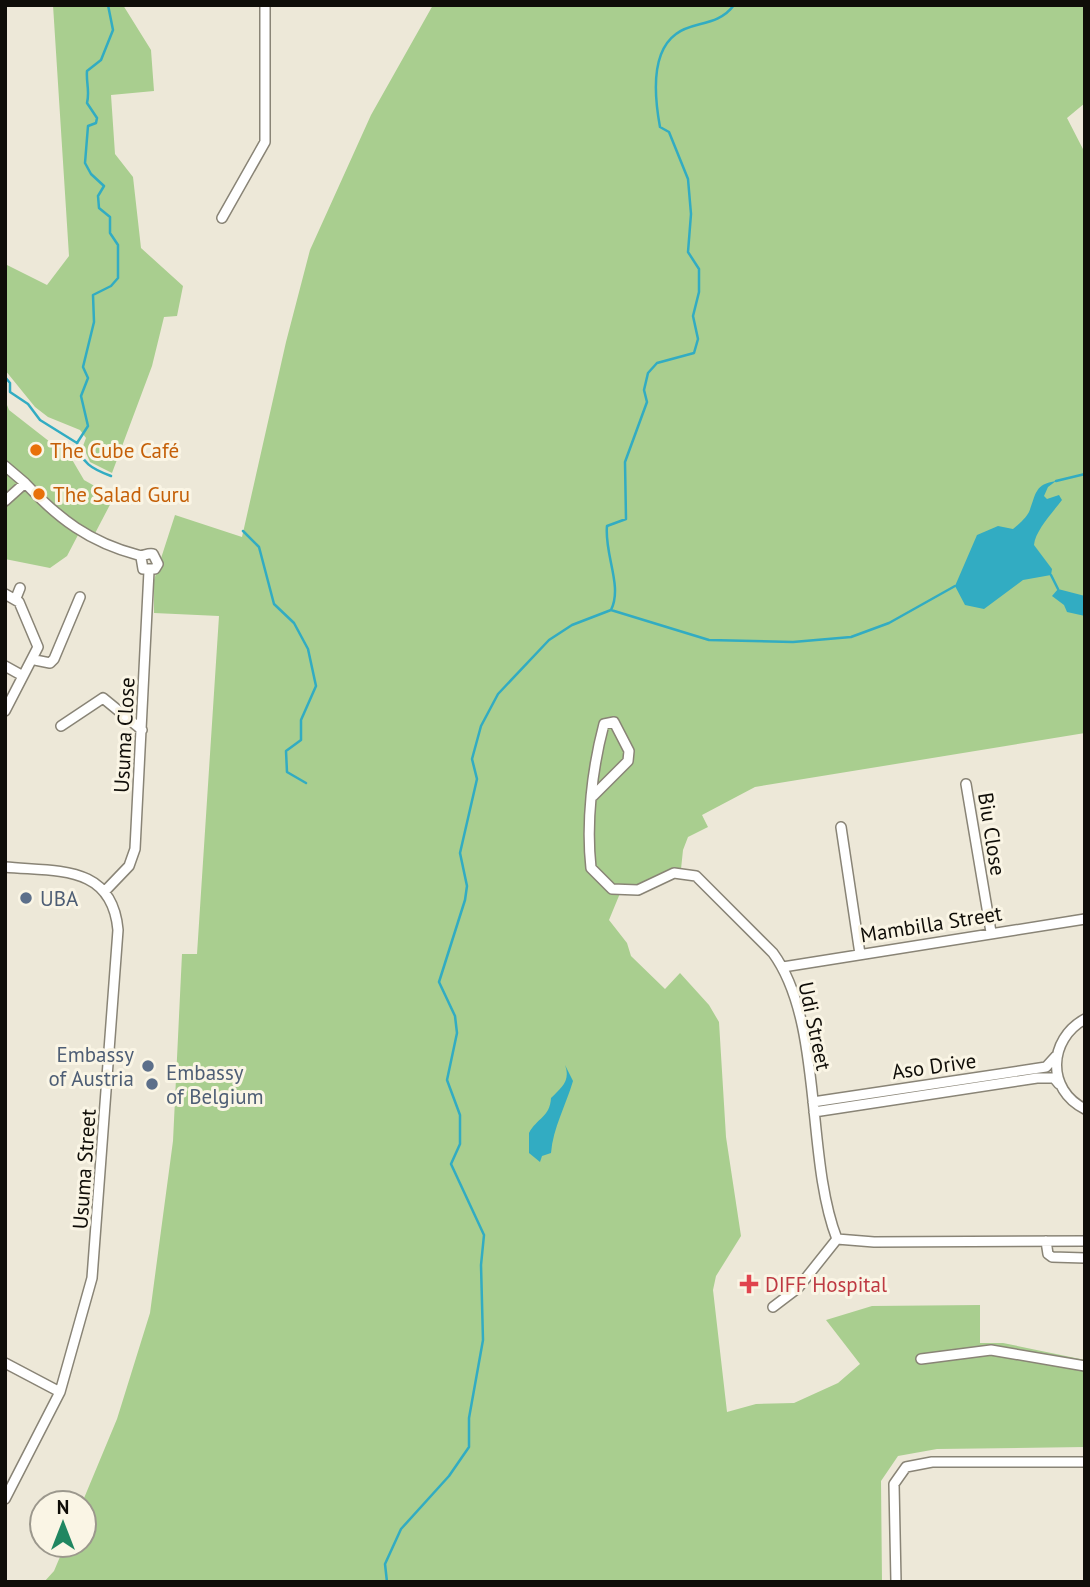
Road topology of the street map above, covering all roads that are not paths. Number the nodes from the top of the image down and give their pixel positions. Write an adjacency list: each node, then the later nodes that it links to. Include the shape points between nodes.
1 (265, 5): 2 (street, via 264,142)
2 (222, 218)
3 (5, 466): 4 (street)
4 (25, 483): 5 (street); 6 (street, via 64,522)
5 (5, 501)
6 (141, 557): 7 (street, via 140,563); 7 (street, via 153,554 157,558 158,564)
7 (149, 571): 17 (street, Usuma Close)
8 (20, 588): 11 (street)
9 (5, 594): 11 (street)
10 (80, 597): 12 (street, via 54,659 50,663)
11 (16, 598): 12 (street, via 38,647)
12 (35, 660): 14 (street)
13 (5, 666): 14 (street)
14 (23, 676): 15 (street)
15 (5, 711)
16 (61, 726): 17 (street, via 103,698)
17 (142, 730): 22 (street, Usuma Close, via 135,849 129,866)
18 (966, 784): 24 (street, Biu Close)
19 (593, 796): 19 (street, via 603,727 614,722 629,751 628,761); 26 (street, Udi Street, via 591,868 612,889 638,890 674,873 696,876 759,936)
20 (841, 827): 25 (street)
21 (5, 867): 22 (street, via 78,875)
22 (106, 890): 40 (street, Usuma Street, via 118,930 97,1236 84,1312)
23 (1085, 919): 24 (street, Mambilla Street)
24 (990, 932): 25 (street, Mambilla Street)
25 (860, 954): 26 (street, Mambilla Street)
26 (783, 967): 30 (street, Udi Street, via 800,1025)
27 (1085, 1019): 28 (street, via 1063,1038)
28 (1056, 1056): 29 (street); 30 (street, Aso Drive, via 1046,1067)
29 (1059, 1084): 30 (street, Aso Drive, via 1054,1078 1037,1077); 31 (street)
30 (813, 1107): 32 (street, Udi Street)
31 (1085, 1109)
32 (837, 1239): 33 (street); 36 (street, via 798,1288)
33 (1046, 1241): 34 (street); 35 (street, via 1052,1257)
34 (1085, 1241)
35 (1085, 1258)
36 (773, 1307)
37 (922, 1359): 39 (street, via 991,1350)
38 (5, 1363): 40 (street)
39 (1085, 1366)
40 (60, 1392): 42 (street, Usuma Street)
41 (1085, 1462): 43 (street, via 932,1462 906,1467 894,1484)
42 (5, 1499)
43 (896, 1582)

